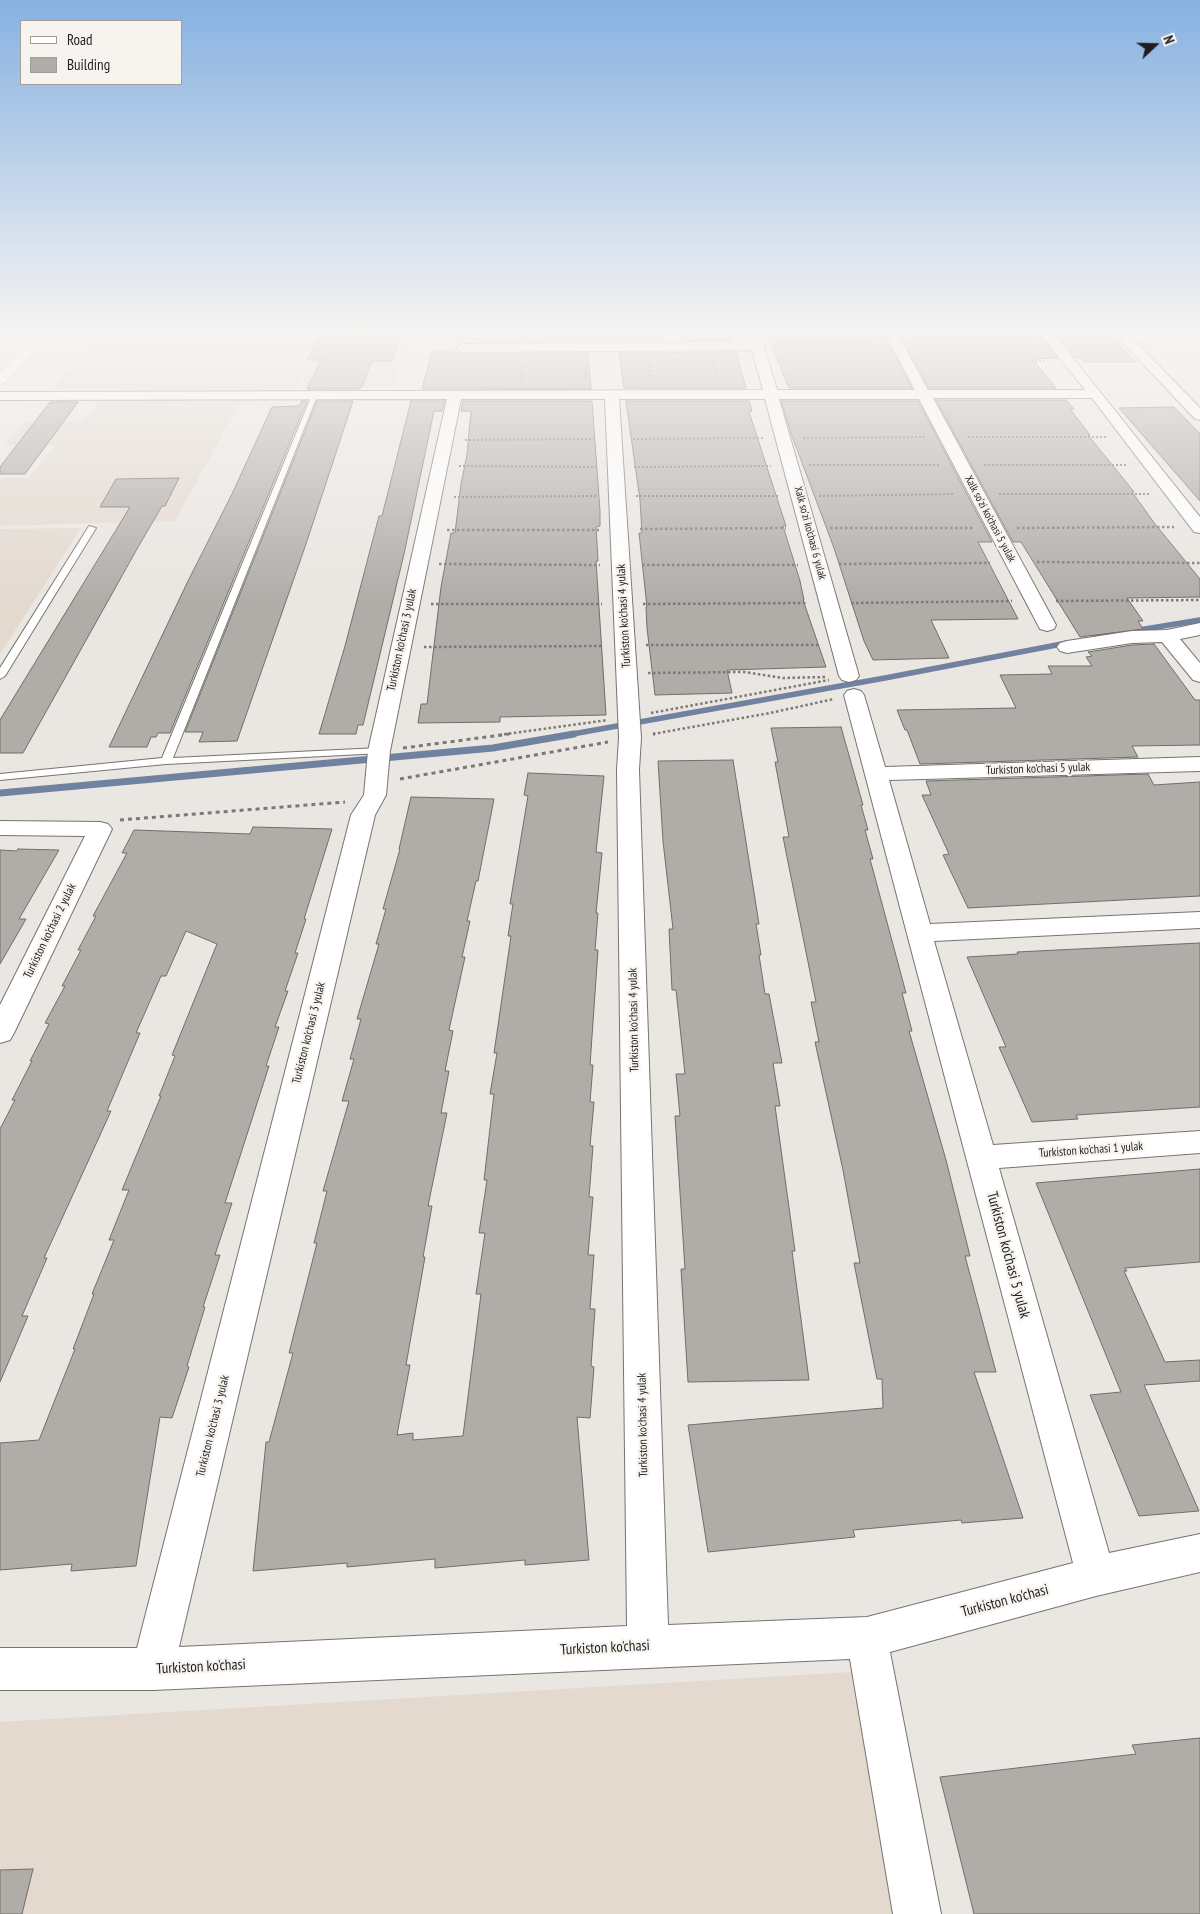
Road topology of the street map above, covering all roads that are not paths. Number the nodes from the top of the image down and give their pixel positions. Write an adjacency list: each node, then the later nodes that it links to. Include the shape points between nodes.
1 (303, 422): 17 (lane)
2 (449, 422): 16 (street, Turkiston ko'chasi 3 yulak)
3 (613, 422): 30 (street, Turkiston ko'chasi 4 yulak, via 630,738 628,770)
4 (780, 422): 15 (street, Xalk so'zi ko'chasi 6 yulak)
5 (937, 422): 9 (street, Xalk so'zi ko'chasi 5 yulak)
6 (1118, 422): 8 (street)
7 (92, 528): 13 (lane)
8 (1200, 528)
9 (1047, 625)
10 (1200, 629): 11 (street)
11 (1167, 636): 12 (street, via 1132,637); 14 (street)
12 (1067, 647)
13 (0, 676)
14 (1200, 676)
15 (852, 685): 19 (street, Turkiston ko'chasi 5 yulak)
16 (378, 751): 17 (lane); 32 (street, Turkiston ko'chasi 3 yulak, via 375,794 363,815)
17 (166, 761): 20 (lane)
18 (1200, 764): 19 (street, Turkiston ko'chasi 5 yulak)
19 (876, 774): 23 (street, Turkiston ko'chasi 5 yulak)
20 (0, 777)
21 (0, 828): 24 (street, Turkiston ko'chasi 2 yulak, via 100,829)
22 (1200, 920): 23 (street)
23 (920, 933): 26 (street, Turkiston ko'chasi 5 yulak)
24 (0, 1033)
25 (1200, 1142): 26 (street, Turkiston ko'chasi 1 yulak)
26 (982, 1157): 28 (street, Turkiston ko'chasi 5 yulak)
27 (1200, 1553): 28 (street, Turkiston ko'chasi)
28 (1096, 1576): 29 (street, Turkiston ko'chasi)
29 (867, 1638): 30 (street, Turkiston ko'chasi); 33 (street)
30 (648, 1646): 32 (street, Turkiston ko'chasi)
31 (0, 1669): 32 (street, Turkiston ko'chasi)
32 (153, 1669)
33 (917, 1914)

